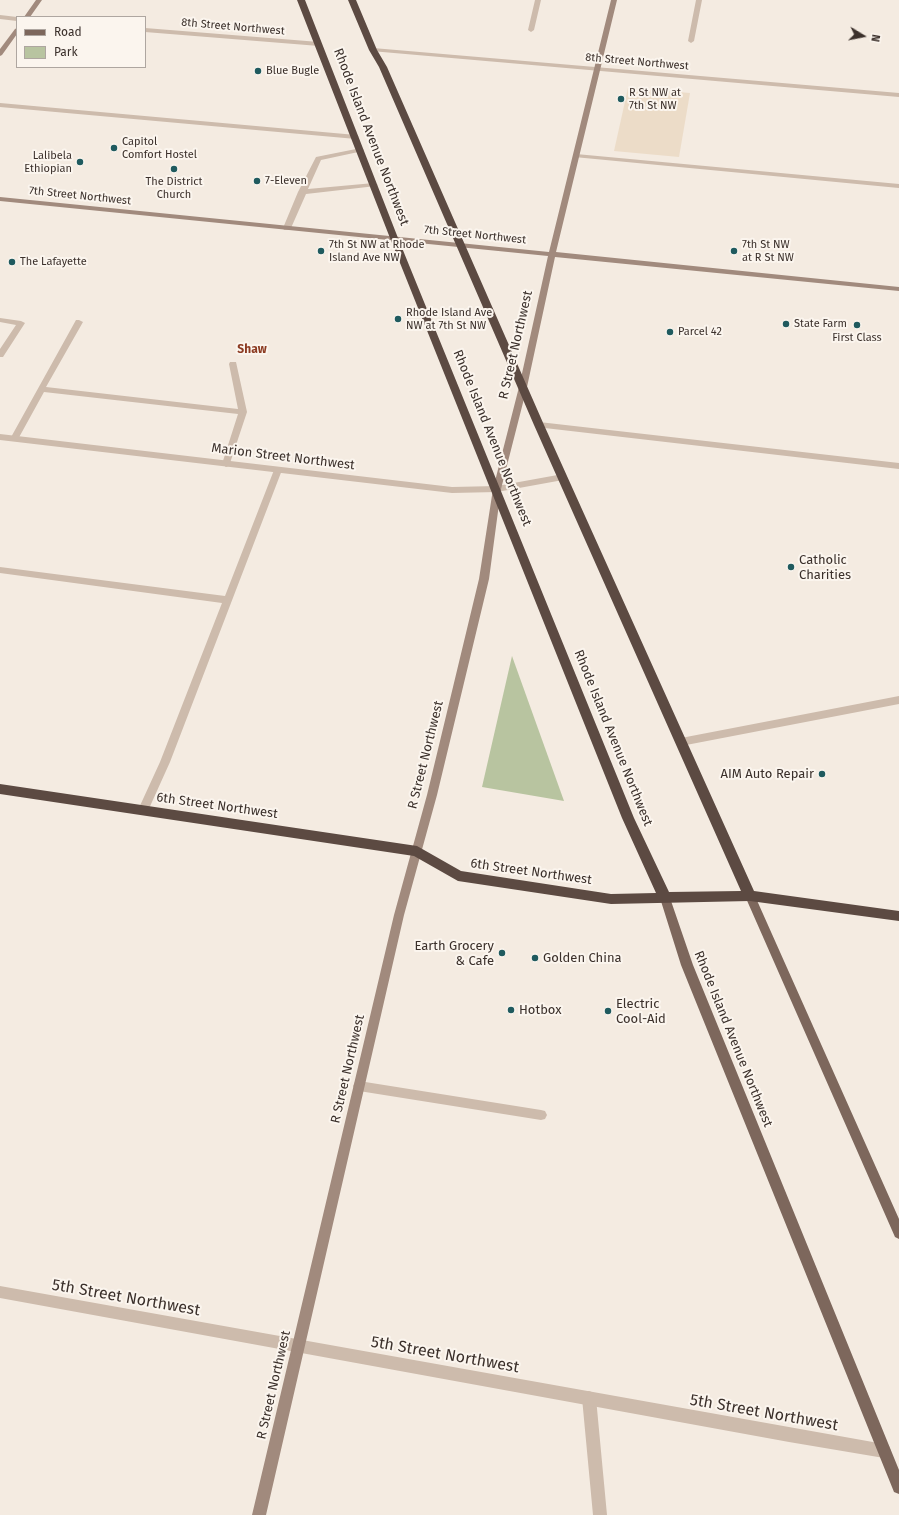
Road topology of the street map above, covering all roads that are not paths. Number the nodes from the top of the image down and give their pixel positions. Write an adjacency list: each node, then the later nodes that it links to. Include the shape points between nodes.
1 (39, 0): 7 (street)
2 (301, 0): 14 (highway, Rhode Island Avenue Northwest)
3 (352, 0): 15 (highway)
4 (538, 0): 11 (street)
5 (614, 0): 17 (street, R Street Northwest)
6 (699, 0): 13 (street)
7 (28, 16)
8 (0, 17): 9 (street)
9 (16, 19)
10 (146, 30): 14 (street, 8th Street Northwest)
11 (531, 30)
12 (16, 31): 16 (street)
13 (692, 41)
14 (319, 44): 20 (highway, Rhode Island Avenue Northwest)
15 (373, 50): 17 (street, 8th Street Northwest); 29 (highway, via 383,67)
16 (0, 54)
17 (598, 69): 18 (street, 8th Street Northwest); 22 (street, R Street Northwest)
18 (899, 95)
19 (0, 105): 20 (street)
20 (356, 137): 21 (highway, Rhode Island Avenue Northwest)
21 (361, 150): 23 (highway, Rhode Island Avenue Northwest); 25 (street, via 318,158)
22 (576, 156): 24 (street); 30 (street, R Street Northwest)
23 (374, 185): 25 (street); 28 (highway, Rhode Island Avenue Northwest)
24 (899, 186)
25 (302, 192): 27 (street)
26 (0, 199): 27 (street, 7th Street Northwest)
27 (287, 228): 28 (street, 7th Street Northwest)
28 (394, 238): 29 (street, 7th Street Northwest); 46 (highway, Rhode Island Avenue Northwest)
29 (460, 245): 30 (street, 7th Street Northwest); 36 (highway)
30 (553, 254): 31 (street, 7th Street Northwest); 36 (street, R Street Northwest)
31 (899, 289)
32 (0, 320): 34 (street, via 21,323)
33 (80, 322): 37 (street)
34 (0, 355)
35 (233, 364): 38 (street)
36 (523, 387): 39 (highway); 46 (street, R Street Northwest)
37 (41, 389): 38 (street); 41 (street)
38 (243, 412): 42 (street)
39 (539, 425): 43 (street); 45 (highway)
40 (0, 437): 41 (street, Marion Street Northwest)
41 (14, 439): 42 (street, Marion Street Northwest)
42 (226, 464): 44 (street, Marion Street Northwest)
43 (899, 466)
44 (278, 470): 46 (street, Marion Street Northwest, via 452,490); 48 (street)
45 (563, 477): 46 (street, Marion Street Northwest); 50 (highway)
46 (497, 489): 53 (street, R Street Northwest, via 484,579); 55 (highway, Rhode Island Avenue Northwest, via 628,818)
47 (0, 570): 48 (street)
48 (228, 600): 52 (street, via 165,762)
49 (899, 700): 50 (street)
50 (681, 742): 54 (highway)
51 (0, 789): 52 (highway, 6th Street Northwest)
52 (143, 810): 53 (highway, 6th Street Northwest)
53 (417, 851): 55 (highway, 6th Street Northwest, via 458,876 611,899); 57 (street, R Street Northwest, via 398,915)
54 (750, 896): 55 (highway, 6th Street Northwest); 56 (highway, 6th Street Northwest); 59 (main road)
55 (665, 898): 63 (main road, Rhode Island Avenue Northwest, via 687,965)
56 (899, 916)
57 (359, 1086): 58 (street); 61 (street, R Street Northwest)
58 (541, 1115)
59 (899, 1233)
60 (0, 1292): 61 (street, 5th Street Northwest)
61 (299, 1346): 62 (street, 5th Street Northwest); 65 (street, R Street Northwest)
62 (589, 1398): 63 (street, 5th Street Northwest); 66 (street)
63 (884, 1451): 64 (main road, Rhode Island Avenue Northwest)
64 (899, 1487)
65 (259, 1515)
66 (600, 1515)

